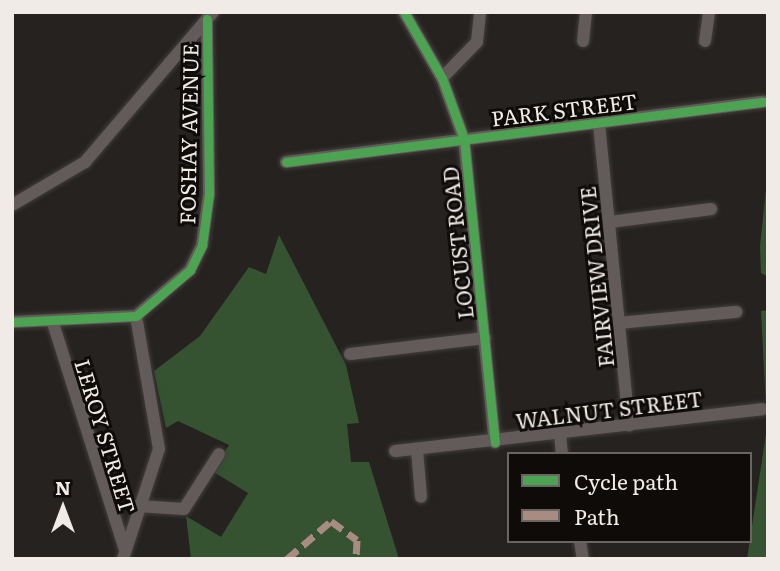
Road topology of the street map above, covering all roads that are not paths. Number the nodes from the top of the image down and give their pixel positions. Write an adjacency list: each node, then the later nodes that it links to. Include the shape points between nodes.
1 (404, 12): 8 (street, LOCUST ROAD)
2 (480, 12): 8 (street, via 477,41)
3 (586, 12): 6 (street)
4 (709, 12): 7 (street)
5 (210, 16): 13 (street, via 85,162); 17 (street, FOSHAY AVENUE, via 205,234 180,284)
6 (583, 41)
7 (705, 41)
8 (442, 78): 11 (street, LOCUST ROAD)
9 (763, 102): 10 (street, PARK STREET)
10 (599, 124): 11 (street, PARK STREET); 15 (street, FAIRVIEW DRIVE)
11 (464, 139): 12 (street, PARK STREET); 21 (street, LOCUST ROAD)
12 (286, 162)
13 (12, 205)
14 (710, 209): 15 (street)
15 (610, 222): 20 (street, FAIRVIEW DRIVE)
16 (736, 312): 20 (street)
17 (136, 316): 19 (street); 32 (street, via 159,439)
18 (12, 322): 19 (street)
19 (53, 323): 33 (street, LEROY STREET)
20 (619, 323): 24 (street, FAIRVIEW DRIVE)
21 (485, 338): 22 (street); 26 (street, LOCUST ROAD)
22 (349, 354)
23 (763, 409): 24 (street, WALNUT STREET)
24 (629, 426): 25 (street, WALNUT STREET)
25 (560, 435): 26 (street, WALNUT STREET); 29 (street)
26 (495, 442): 27 (street, WALNUT STREET)
27 (417, 450): 28 (street, WALNUT STREET); 31 (street)
28 (396, 451)
29 (562, 452)
30 (219, 454): 32 (street, via 184,509)
31 (421, 497)
32 (137, 506): 33 (street)
33 (123, 553)

